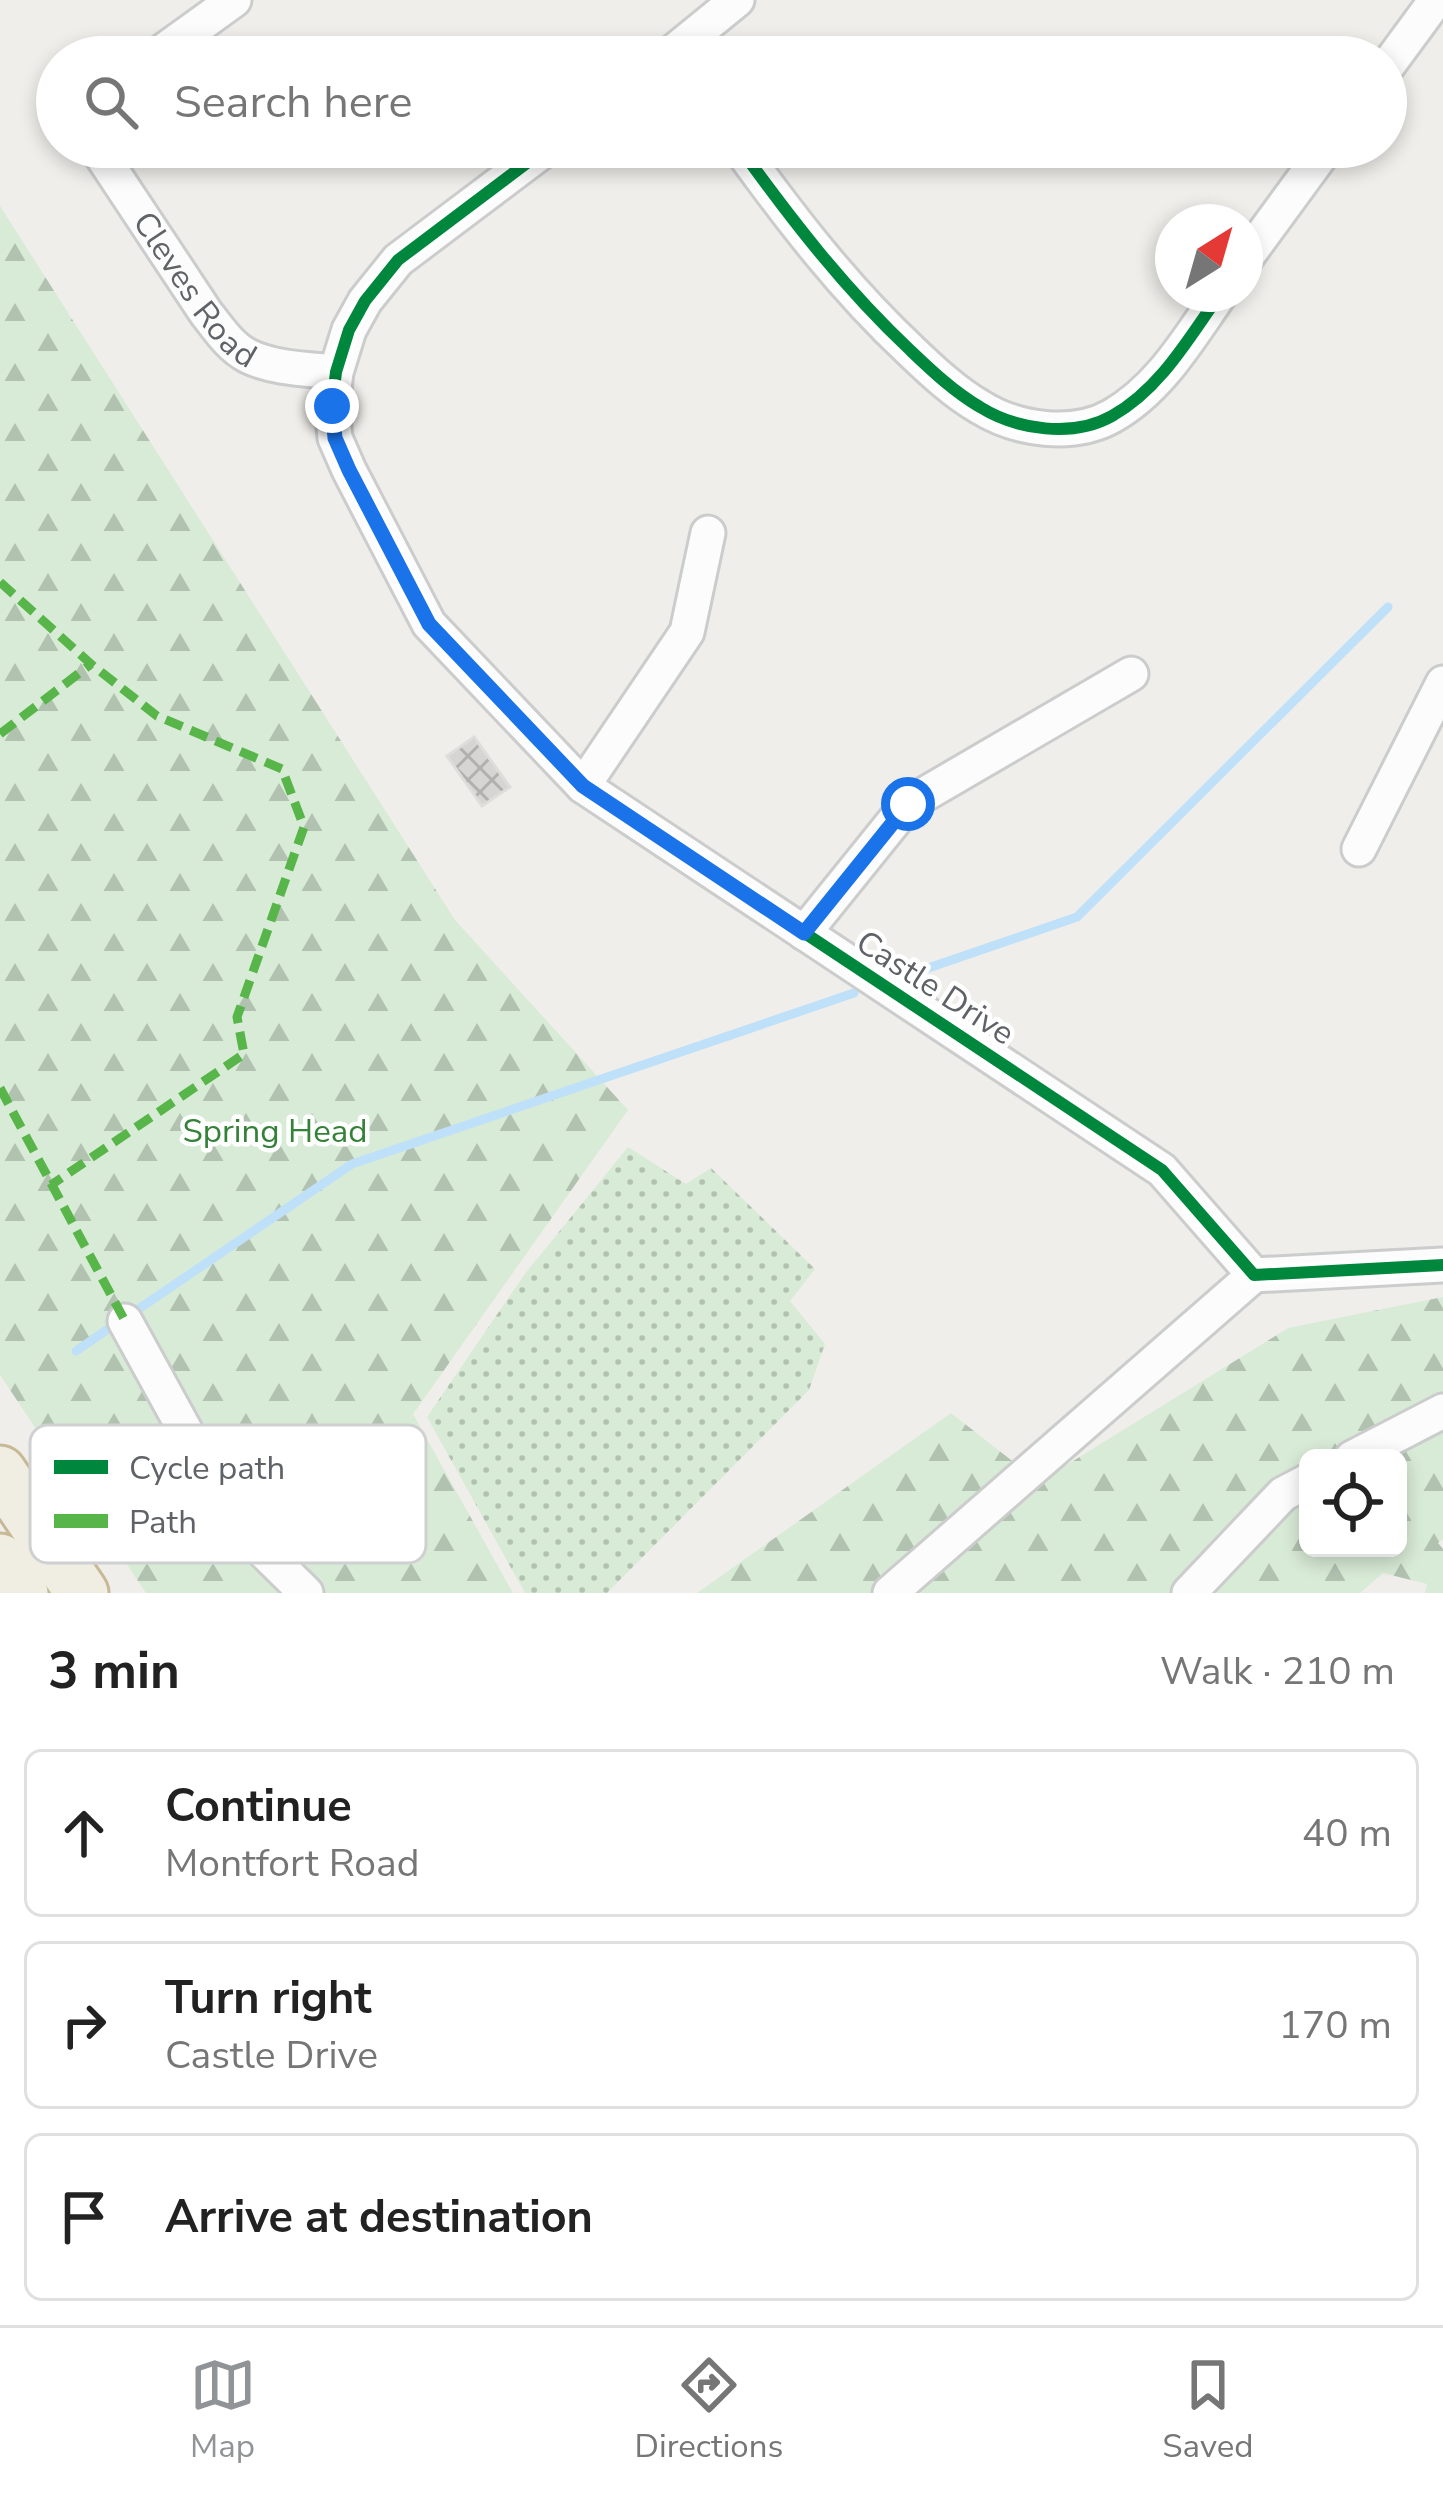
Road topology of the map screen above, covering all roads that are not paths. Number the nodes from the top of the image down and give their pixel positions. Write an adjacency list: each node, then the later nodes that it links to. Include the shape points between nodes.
1 (235, 0): 4 (street)
2 (737, 0): 5 (street)
3 (1436, 0): 6 (street)
4 (184, 36)
5 (695, 36)
6 (1407, 39)
7 (111, 168): 13 (street, Cleves Road, via 226,338 247,356)
8 (520, 168): 13 (street, Castle Drive, via 398,260 365,301)
9 (754, 168): 12 (street, via 884,325 937,375 1002,418 1056,429 1110,418 1157,381)
10 (1312, 168): 11 (street)
11 (1263, 234)
12 (1207, 312)
13 (336, 371): 17 (street, Castle Drive, via 335,438 420,610)
14 (708, 533): 17 (street, via 687,632)
15 (1131, 674): 19 (street, via 908,804)
16 (1443, 683): 18 (street)
17 (583, 786): 19 (street, Castle Drive)
18 (1359, 849)
19 (804, 933): 21 (street, Castle Drive, via 1162,1170)
20 (1443, 1265): 21 (street)
21 (1254, 1275): 35 (street)
22 (125, 1321): 24 (street)
23 (1443, 1412): 25 (street)
24 (182, 1425)
25 (1370, 1449)
26 (0, 1472): 28 (highway)
27 (1299, 1486): 36 (street)
28 (30, 1516)
29 (0, 1560): 32 (highway)
30 (62, 1563): 33 (highway)
31 (276, 1563): 34 (street)
32 (22, 1593)
33 (82, 1593)
34 (306, 1593)
35 (890, 1593)
36 (1189, 1593)

